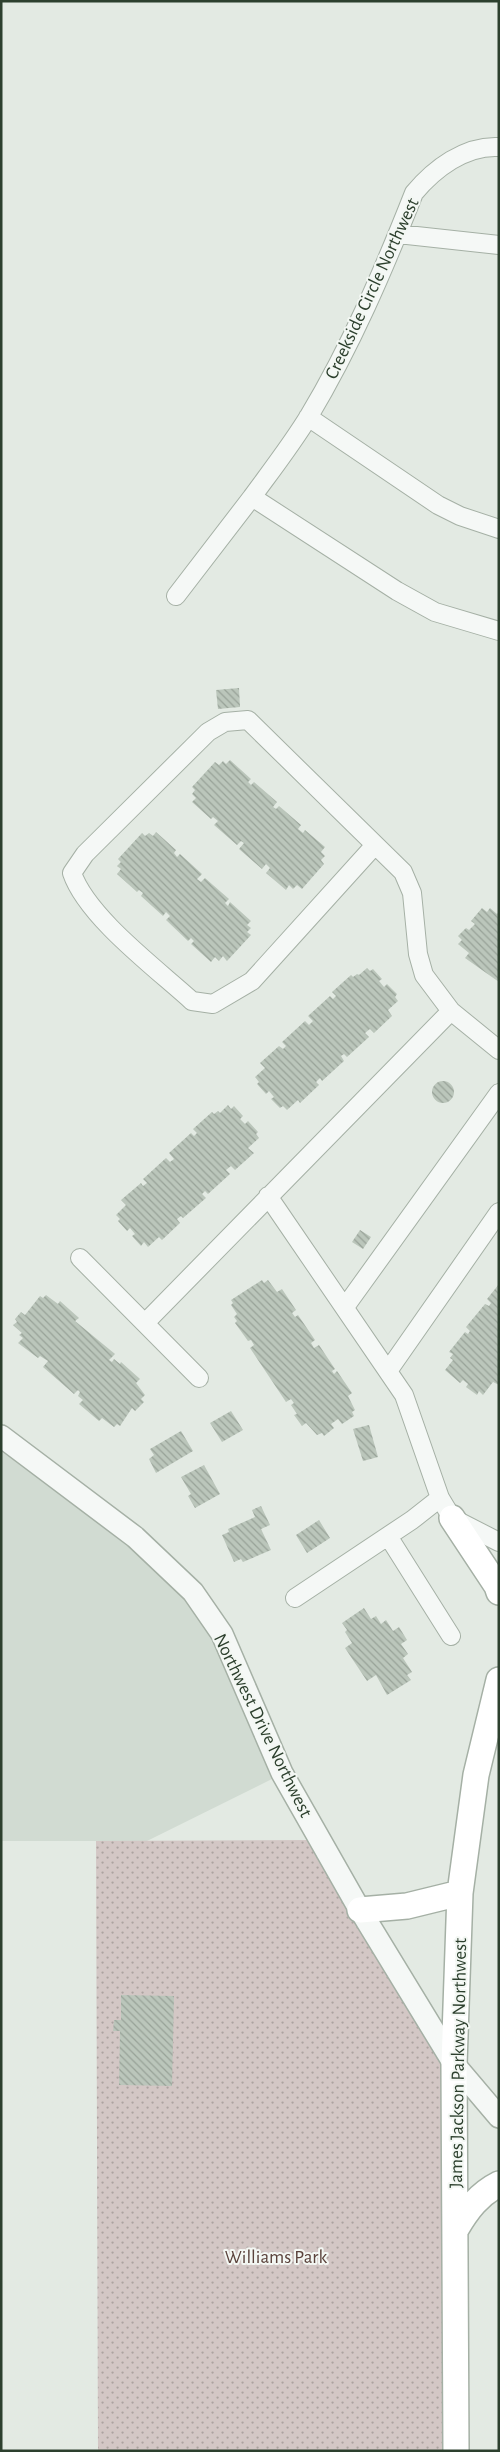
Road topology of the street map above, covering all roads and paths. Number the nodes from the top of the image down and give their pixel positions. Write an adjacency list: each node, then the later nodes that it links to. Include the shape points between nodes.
1 (499, 147): 2 (street, Creekside Circle Northwest, via 462,154 430,175 414,193)
2 (398, 234): 3 (street); 4 (street, Creekside Circle Northwest, via 355,330)
3 (499, 246)
4 (308, 418): 5 (street, Creekside Circle Northwest); 6 (street, via 438,505)
5 (252, 497): 7 (street, Creekside Circle Northwest); 8 (street, via 396,591 435,612)
6 (499, 529)
7 (176, 596)
8 (499, 631)
9 (375, 845): 9 (street, via 248,720 224,722 208,732 92,848 72,873 78,889 100,917 192,1001 213,1004 252,981); 10 (street, via 403,872 412,892 418,954 424,975)
10 (450, 1011): 11 (street); 13 (street)
11 (499, 1050)
12 (499, 1093): 16 (street)
13 (268, 1196): 16 (street); 17 (street)
14 (499, 1212): 18 (street)
15 (80, 1258): 17 (street)
16 (345, 1307): 18 (street)
17 (145, 1323): 19 (street)
18 (388, 1371): 21 (street, via 404,1395)
19 (199, 1378)
20 (1, 1436): 29 (street, Northwest Drive Northwest, via 135,1537 193,1592 222,1634 282,1772)
21 (446, 1508): 22 (street); 23 (street); 24 (main road)
22 (388, 1536): 25 (street); 26 (street)
23 (499, 1542)
24 (499, 1592)
25 (295, 1598)
26 (451, 1636)
27 (499, 1680): 28 (main road, James Jackson Parkway Northwest, via 476,1775)
28 (460, 1893): 29 (main road, via 408,1906); 30 (main road, James Jackson Parkway Northwest)
29 (360, 1910): 30 (street, Northwest Drive Northwest)
30 (454, 2064): 31 (street, Northwest Drive Northwest); 33 (main road, James Jackson Parkway Northwest)
31 (499, 2117)
32 (499, 2184): 33 (main road, via 469,2207)
33 (456, 2229): 34 (main road, James Jackson Parkway Northwest)
34 (456, 2451)

